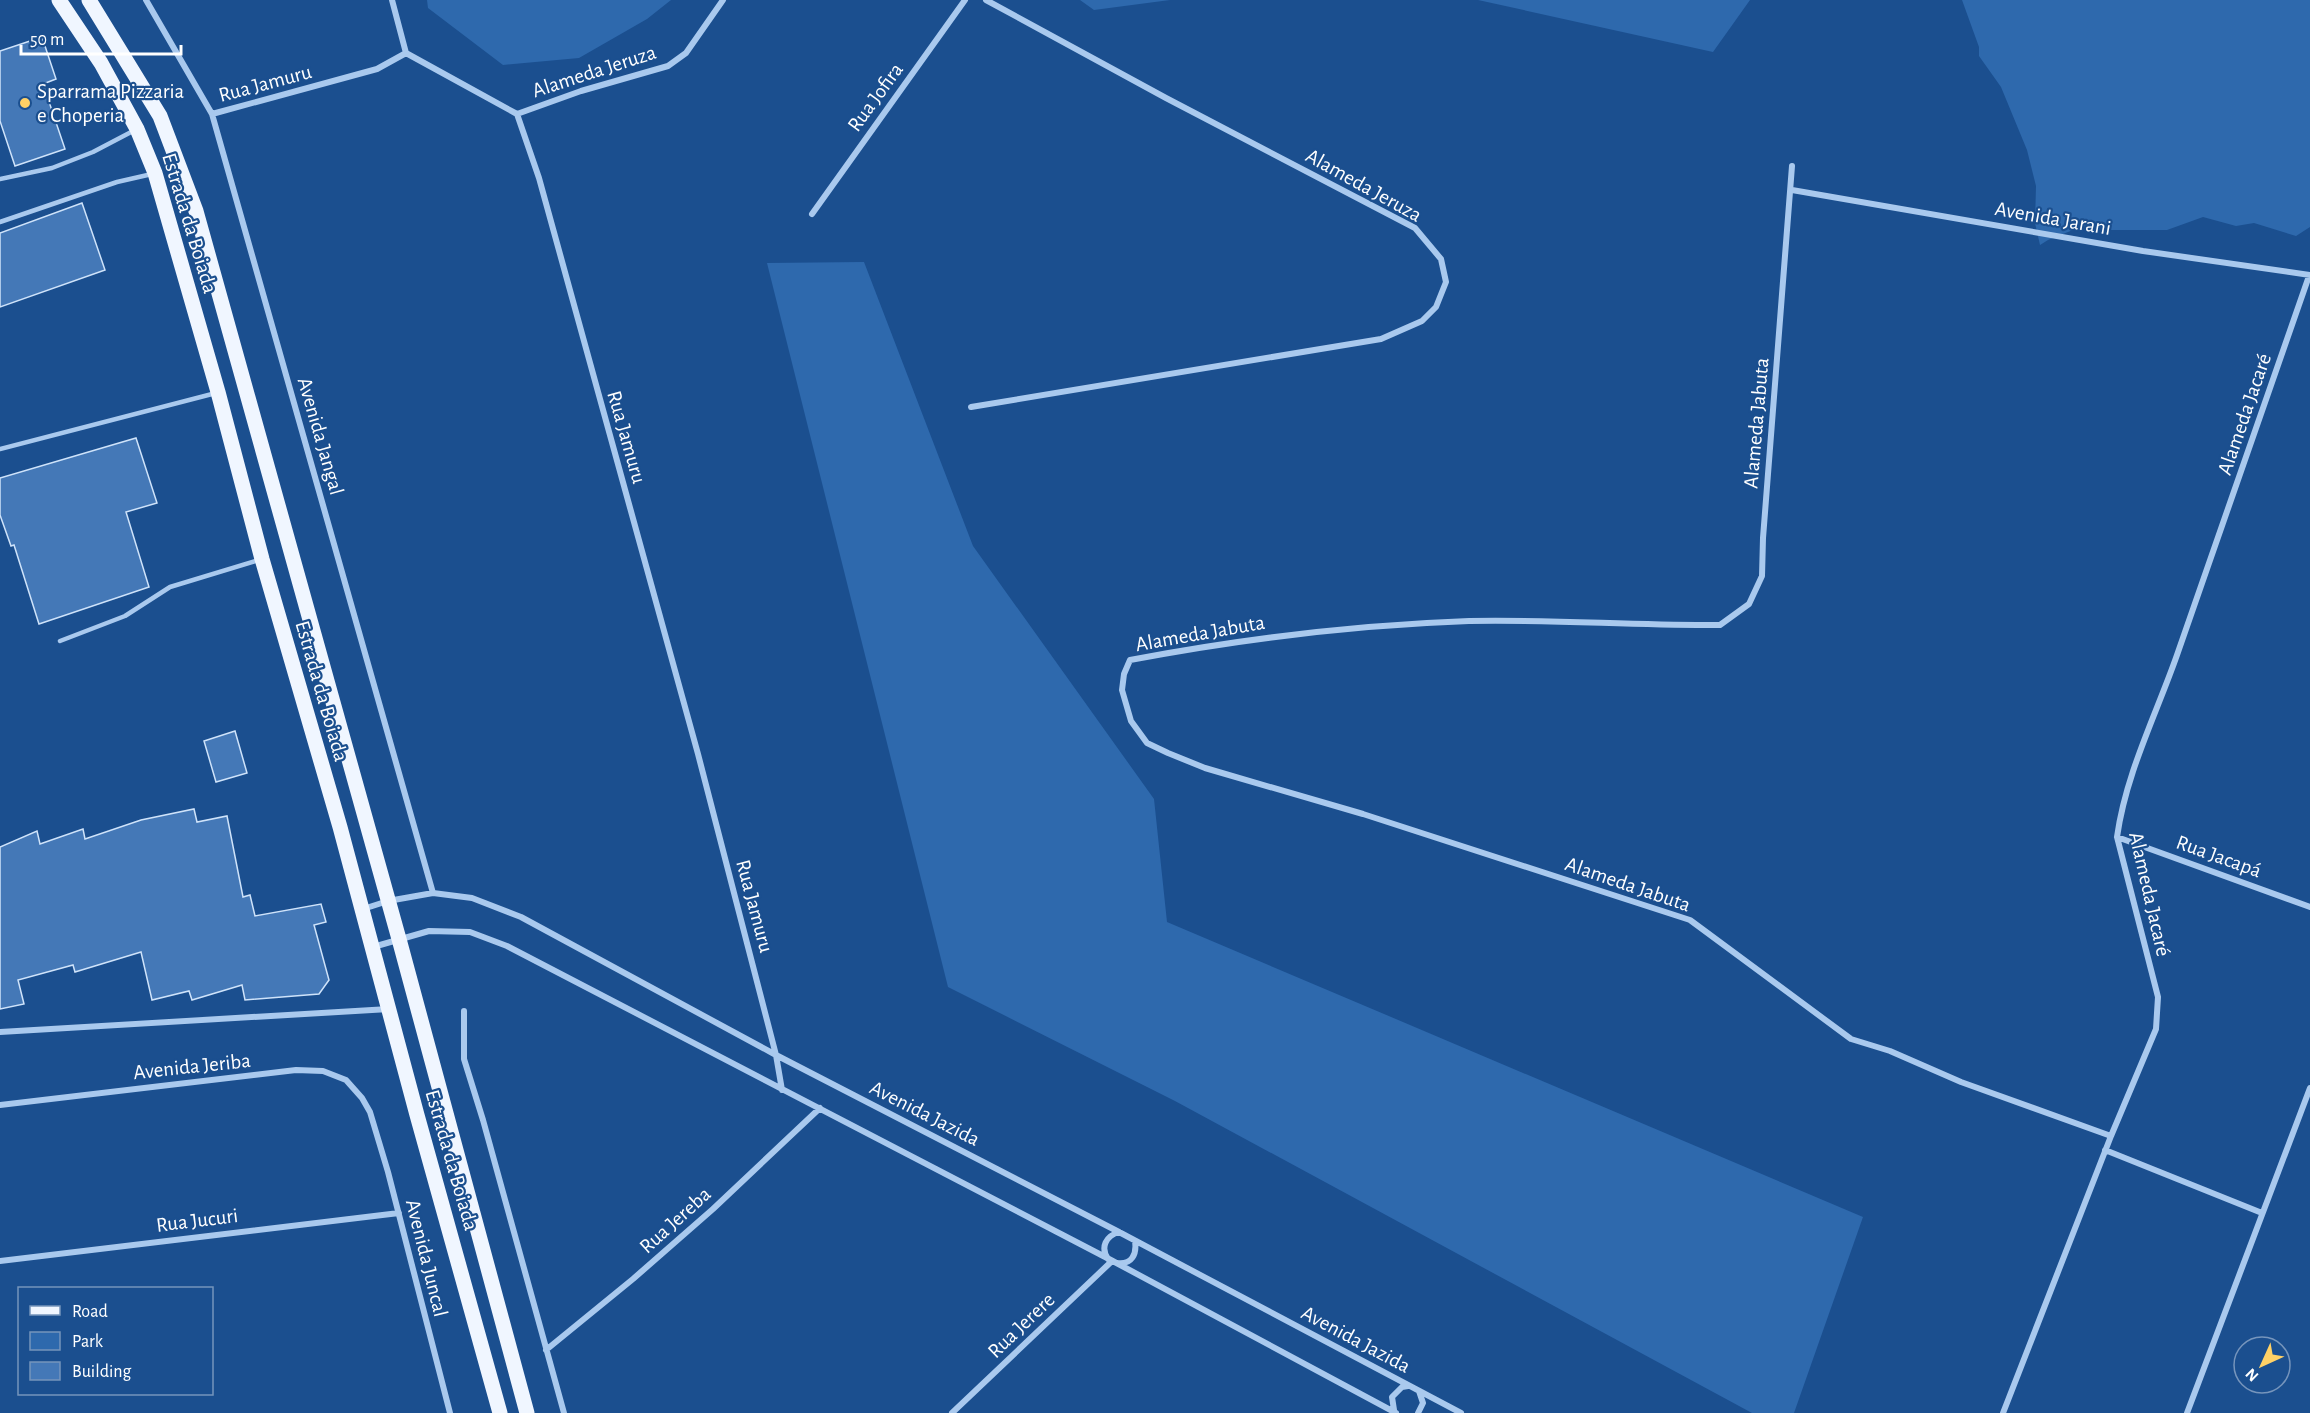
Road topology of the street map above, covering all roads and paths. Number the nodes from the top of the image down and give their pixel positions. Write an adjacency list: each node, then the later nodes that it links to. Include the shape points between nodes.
1 (59, 0): 11 (main road, Estrada da Boiada, via 101,63)
2 (89, 0): 26 (main road, Estrada da Boiada, via 160,116 196,212)
3 (146, 0): 9 (street, Avenida Jangal)
4 (392, 0): 8 (street)
5 (723, 0): 10 (street, Alameda Jeruza, via 686,53 668,66)
6 (965, 0): 16 (street, Rua Jofira)
7 (986, 0): 20 (street, Alameda Jeruza, via 1415,228 1441,259 1446,282 1437,307 1422,321 1381,339)
8 (406, 53): 9 (street, Rua Jamuru, via 377,69); 10 (street)
9 (212, 114): 25 (street, Avenida Jangal)
10 (517, 114): 34 (street, Rua Jamuru, via 539,178 698,754)
11 (137, 129): 13 (main road, Estrada da Boiada); 14 (lane, via 52,168)
12 (1792, 166): 15 (street, Alameda Jabuta)
13 (155, 173): 17 (lane); 19 (main road, Estrada da Boiada)
14 (0, 179)
15 (1792, 190): 18 (street, Avenida Jarani); 40 (street, Alameda Jabuta, via 1762,576 1749,604 1720,626 1469,621 1288,634 1159,654 1130,660 1124,674 1122,690 1131,721 1147,742 1205,768 1363,814 1690,920 1851,1039)
16 (812, 214)
17 (0, 222)
18 (2309, 276): 24 (street, Alameda Jacaré, via 2129,783)
19 (219, 392): 21 (lane); 22 (main road, Estrada da Boiada)
20 (971, 407)
21 (0, 449)
22 (262, 559): 23 (lane, via 170,587 125,616); 28 (main road, Estrada da Boiada)
23 (60, 641)
24 (2117, 837): 27 (street, Rua Jacapá); 40 (street, Alameda Jacaré, via 2158,998 2156,1029)
25 (433, 893): 26 (street, Avenida Jazida); 34 (street, Avenida Jazida, via 472,898 521,917)
26 (388, 901): 28 (street, Avenida Jazida); 29 (main road, Estrada da Boiada)
27 (2310, 907)
28 (363, 909): 30 (main road, Estrada da Boiada)
29 (399, 939): 30 (street, Avenida Jazida); 36 (street, Avenida Jazida, via 429,931 470,932 507,946); 54 (main road, Estrada da Boiada)
30 (373, 948): 31 (main road, Estrada da Boiada)
31 (389, 1010): 33 (street); 53 (main road, Estrada da Boiada)
32 (465, 1011): 48 (street, via 464,1059)
33 (0, 1032)
34 (776, 1055): 36 (street, Rua Jamuru); 44 (street, Avenida Jazida)
35 (2310, 1088): 43 (street)
36 (782, 1090): 38 (street, Avenida Jazida)
37 (0, 1105): 39 (street, Avenida Jeriba, via 296,1070 323,1071 346,1080)
38 (820, 1108): 47 (street, Avenida Jazida); 48 (street, Rua Jereba, via 633,1279)
39 (370, 1112): 42 (street, Avenida Juncal)
40 (2111, 1136): 41 (street, Alameda Jacaré)
41 (2105, 1150): 43 (street); 59 (street, Alameda Jacaré)
42 (399, 1212): 46 (street, Rua Jucuri); 52 (street, Avenida Juncal)
43 (2262, 1213): 60 (street)
44 (1119, 1232): 45 (street, Avenida Jazida); 47 (street, via 1105,1242 1105,1254)
45 (1135, 1241): 47 (street, Rua Jerere, via 1133,1258 1122,1264); 49 (street, Avenida Jazida)
46 (0, 1261)
47 (1112, 1261): 51 (street, Avenida Jazida); 56 (street, Rua Jerere)
48 (546, 1350): 55 (street)
49 (1409, 1386): 50 (street, Avenida Jazida); 51 (street, via 1392,1396)
50 (1418, 1390): 57 (street, via 1423,1403); 58 (street, Avenida Jazida)
51 (1395, 1412)
52 (450, 1413)
53 (500, 1413)
54 (527, 1413)
55 (564, 1413)
56 (952, 1413)
57 (1418, 1413)
58 (1461, 1413)
59 (2003, 1413)
60 (2187, 1413)

